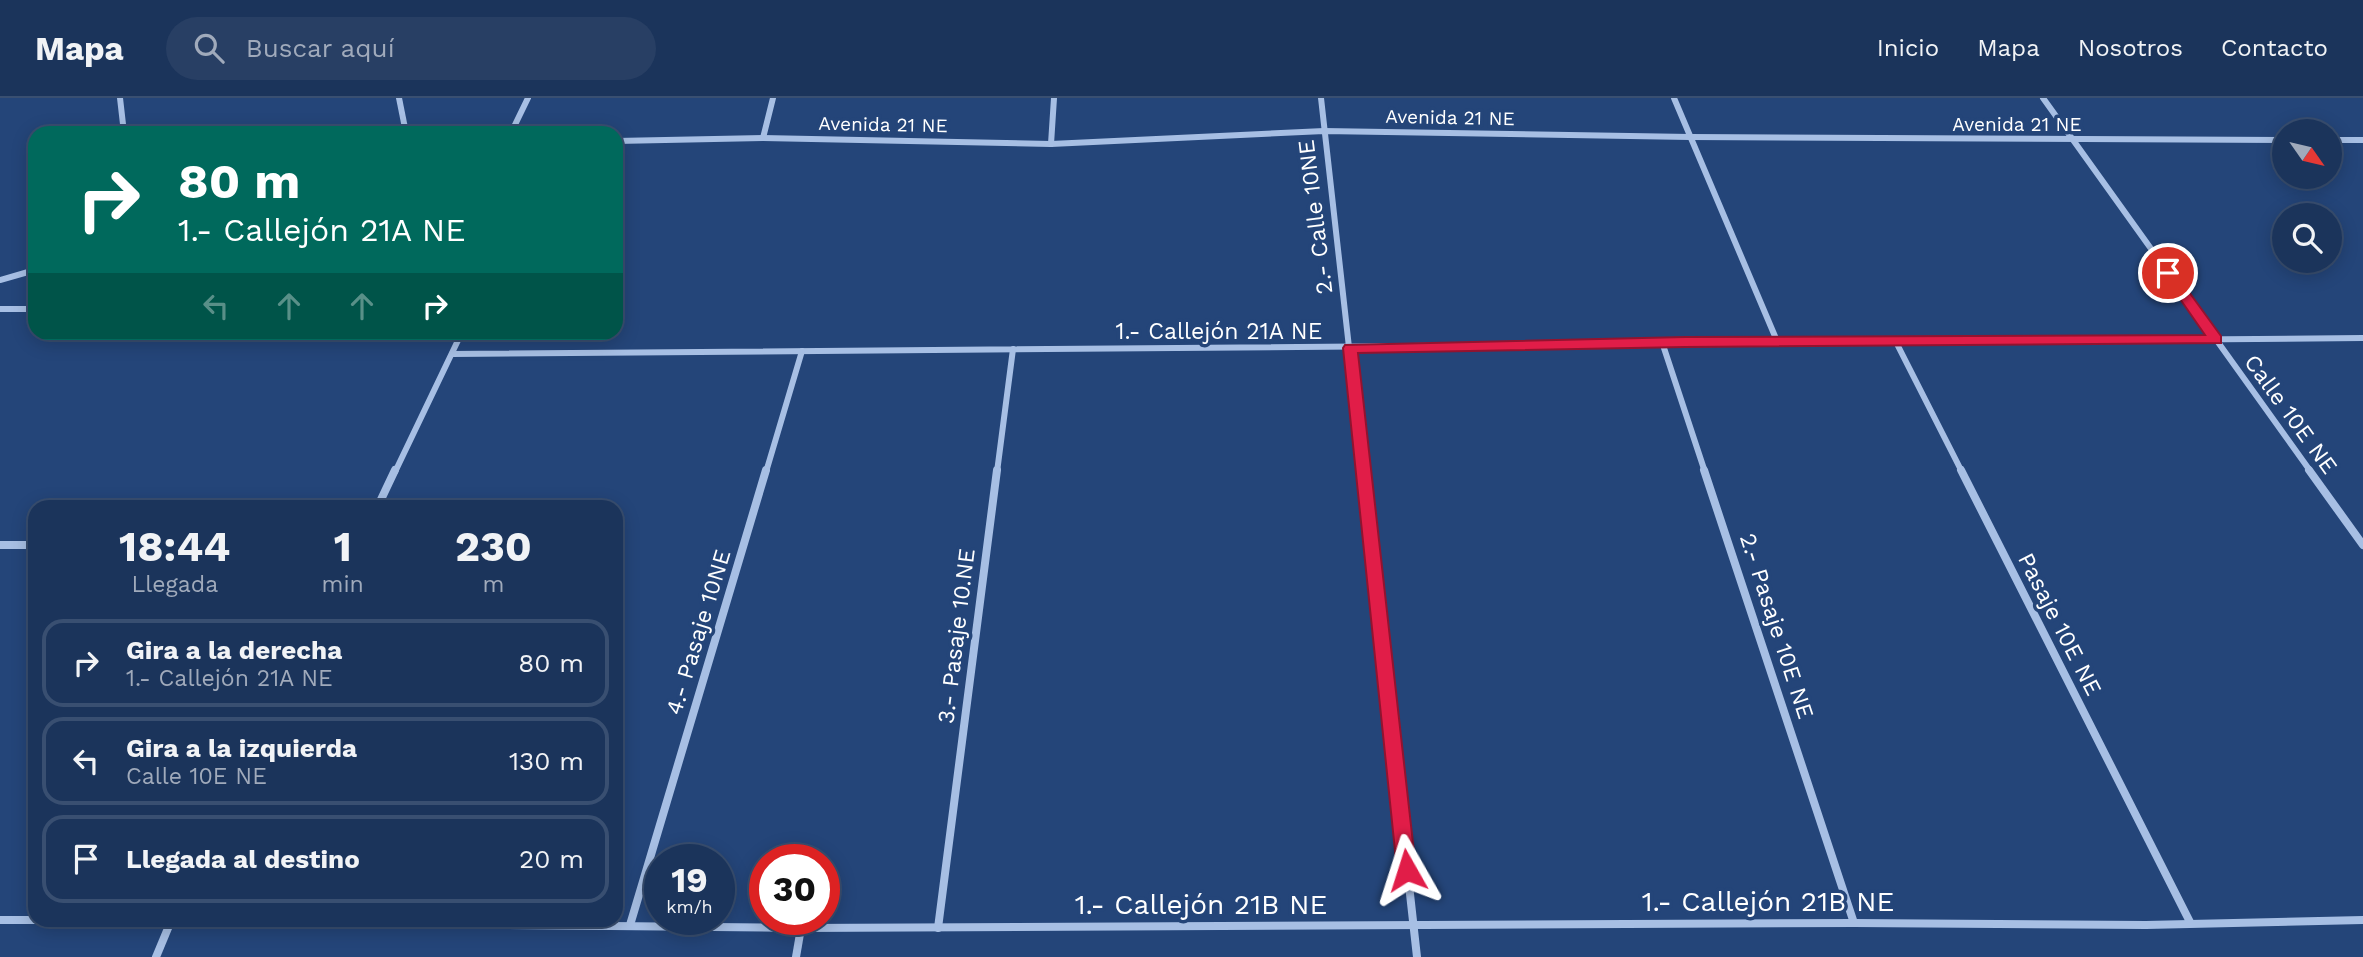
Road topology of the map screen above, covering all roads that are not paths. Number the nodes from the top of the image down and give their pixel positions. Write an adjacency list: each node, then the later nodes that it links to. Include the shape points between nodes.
1 (120, 98): 9 (street)
2 (398, 98): 10 (street)
3 (528, 98): 11 (street)
4 (773, 98): 14 (street)
5 (1054, 98): 20 (street)
6 (1321, 98): 12 (street, 2.- Calle 10NE)
7 (1674, 98): 13 (street)
8 (2043, 98): 15 (street, Calle 10E NE)
9 (123, 126)
10 (404, 126)
11 (514, 126)
12 (1324, 131): 13 (street, Avenida 21 NE); 20 (street, Avenida 21 NE); 31 (street, 2.- Calle 10NE)
13 (1690, 137): 15 (street, Avenida 21 NE); 28 (street)
14 (763, 138): 19 (street, Avenida 21 NE); 20 (street, Avenida 21 NE)
15 (2073, 140): 16 (street, Avenida 21 NE); 27 (street, Calle 10E NE)
16 (2272, 140)
17 (2342, 140): 18 (street)
18 (2363, 140)
19 (623, 141)
20 (1051, 144)
21 (28, 272): 22 (street)
22 (0, 280)
23 (0, 309): 24 (street)
24 (28, 309)
25 (2363, 338): 27 (street, 1.- Callejón 21A NE)
26 (459, 340): 34 (street)
27 (2216, 340): 30 (street, 1.- Callejón 21A NE); 38 (street, Calle 10E NE)
28 (1777, 341): 29 (street, 1.- Callejón 21A NE); 30 (street, 1.- Callejón 21A NE)
29 (1662, 342): 31 (street, 1.- Callejón 21A NE); 43 (street, 2.- Pasaje 10E NE)
30 (1896, 342): 42 (street, Pasaje 10E NE)
31 (1350, 348): 32 (street, 1.- Callejón 21A NE); 46 (street, 2.- Calle 10NE)
32 (1013, 349): 33 (street, 1.- Callejón 21A NE); 50 (street, 3.- Pasaje 10.NE)
33 (802, 351): 34 (street, 1.- Callejón 21A NE); 45 (street, 4.- Pasaje 10NE)
34 (452, 354): 35 (street)
35 (381, 500)
36 (0, 545): 37 (street)
37 (28, 545)
38 (2363, 545)
39 (0, 919): 40 (street, 1.- Callejón 21B NE)
40 (28, 920)
41 (2363, 920): 42 (street, 1.- Callejón 21B NE)
42 (2190, 922): 43 (street, 1.- Callejón 21B NE)
43 (1854, 923): 46 (street, 1.- Callejón 21B NE)
44 (623, 925): 45 (street, 1.- Callejón 21B NE)
45 (630, 925): 48 (street, 1.- Callejón 21B NE)
46 (1413, 925): 50 (street, 1.- Callejón 21B NE); 54 (street, 2.- Calle 10NE)
47 (169, 927): 52 (street)
48 (749, 927)
49 (840, 928): 50 (street, 1.- Callejón 21B NE)
50 (938, 928)
51 (800, 935): 53 (street)
52 (156, 957)
53 (796, 957)
54 (1417, 957)

